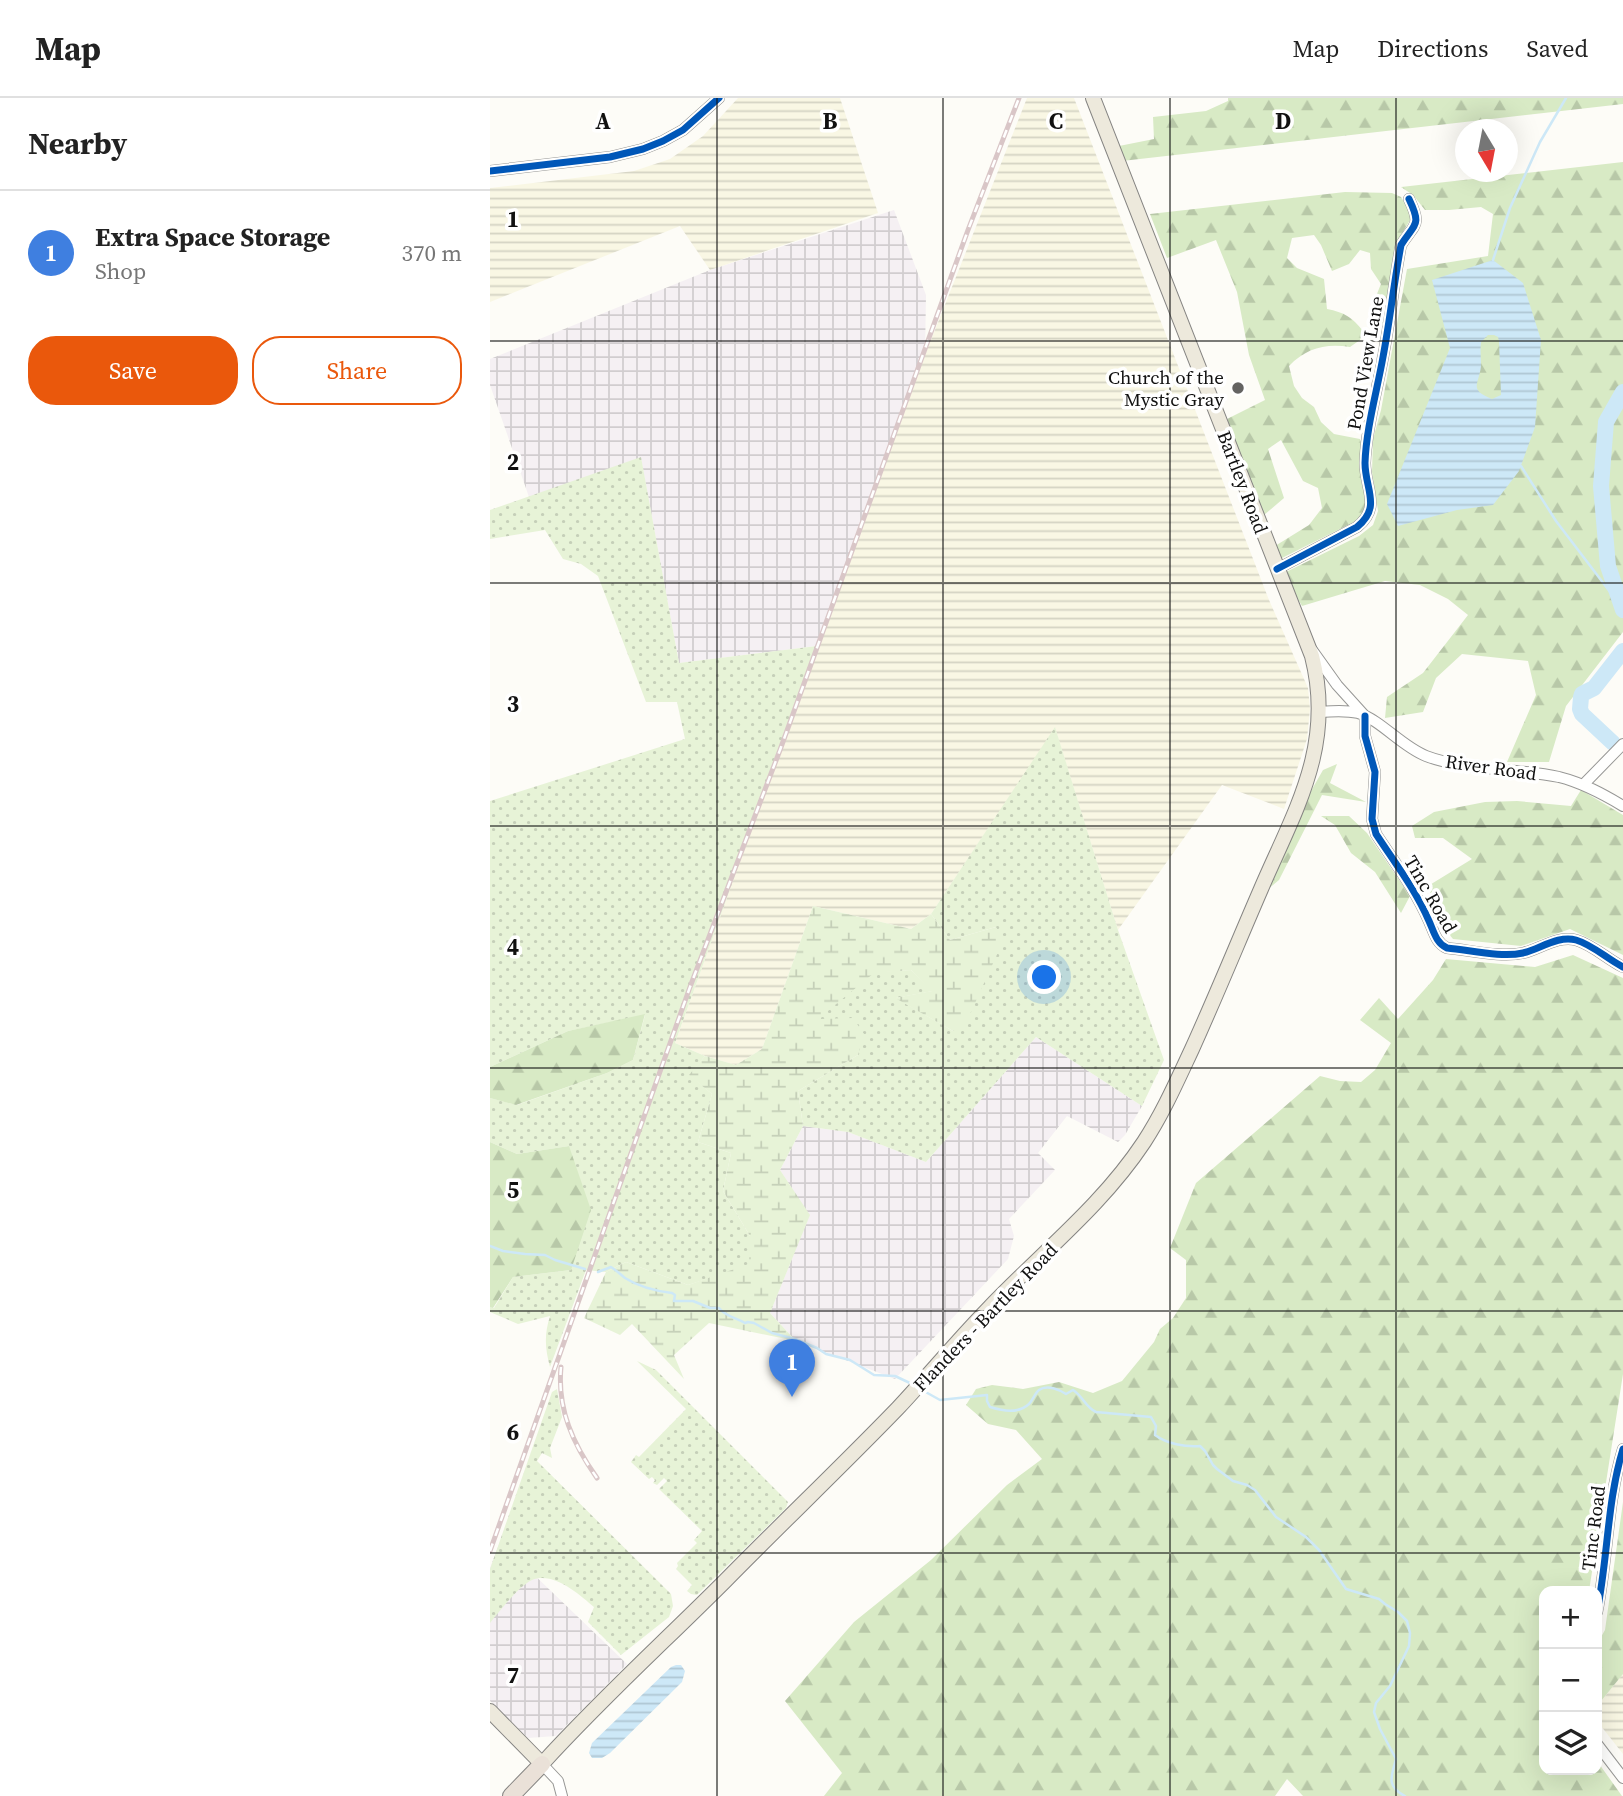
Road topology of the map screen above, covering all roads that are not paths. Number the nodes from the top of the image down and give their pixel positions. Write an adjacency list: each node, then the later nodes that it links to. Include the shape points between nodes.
1 (719, 98): 3 (street, via 678,133 643,149)
2 (1093, 98): 5 (main road, Bartley Road)
3 (490, 171)
4 (1409, 199): 5 (street, Pond View Lane, via 1417,217 1400,254 1367,446 1371,508 1357,527)
5 (1278, 569): 6 (main road, Bartley Road)
6 (1307, 642): 7 (main road, Bartley Road, via 1316,671); 8 (street, River Road)
7 (1320, 712): 8 (street, River Road); 17 (main road, Flanders - Bartley Road, via 1317,747 1306,784 1198,1035 1142,1146 1094,1205 997,1299 898,1408)
8 (1364, 716): 10 (street, River Road, via 1429,757 1550,775); 12 (street, Tinc Road, via 1375,772 1374,828 1441,945 1506,954 1572,939)
9 (1619, 748): 10 (street)
10 (1583, 785): 11 (street, River Road)
11 (1623, 806)
12 (1623, 967)
13 (1623, 1449): 14 (street, Tinc Road)
14 (1602, 1587)
15 (490, 1712): 17 (main road)
16 (1602, 1751): 18 (street)
17 (542, 1764): 19 (highway); 20 (street, via 558,1781)
18 (1623, 1778)
19 (511, 1796)
20 (562, 1796)

